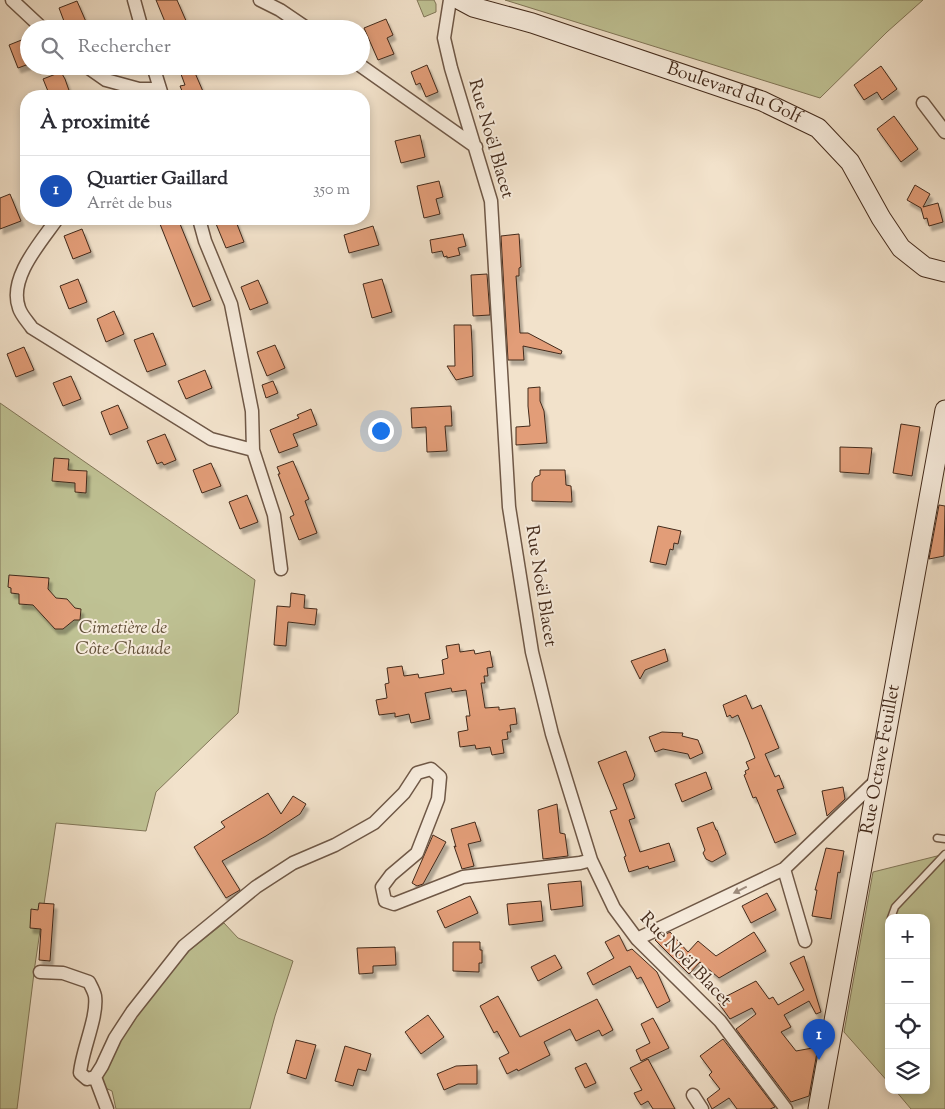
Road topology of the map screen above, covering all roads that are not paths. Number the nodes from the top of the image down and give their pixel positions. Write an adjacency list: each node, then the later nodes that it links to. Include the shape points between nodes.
1 (12, 0): 6 (street)
2 (134, 0): 7 (street)
3 (260, 0): 8 (street)
4 (450, 0): 16 (street, Rue Noël Blacet, via 444,38)
5 (460, 0): 19 (street, Boulevard du Golf, via 473,7 532,23 762,101 818,128 850,162 901,248 925,267)
6 (33, 20)
7 (140, 20)
8 (295, 20)
9 (370, 72): 16 (street)
10 (99, 75): 12 (street, via 106,80)
11 (156, 75): 13 (street)
12 (144, 90)
13 (160, 90)
14 (923, 103): 15 (street)
15 (945, 132)
16 (476, 147): 27 (street, Rue Noël Blacet, via 491,200 509,507 532,652 552,734)
17 (53, 225): 21 (street, via 23,269 17,288 19,308 32,328 211,439)
18 (201, 225): 21 (street, via 231,304 252,411)
19 (945, 272)
20 (945, 410): 23 (street, Rue Octave Feuillet)
21 (253, 450): 22 (street, via 274,516)
22 (281, 569)
23 (878, 778): 28 (street); 38 (street, Rue Octave Feuillet)
24 (937, 838): 25 (lane)
25 (945, 839)
26 (945, 854): 29 (lane, via 895,907)
27 (591, 860): 30 (street, Rue Noël Blacet, via 614,908); 33 (street, via 462,877 394,904 385,901 382,888 391,875 417,853 438,799 440,777 431,769 417,773 404,793 374,823 293,863 256,888 184,946 132,1012)
28 (784, 869): 30 (street, one-way to 30); 31 (street)
29 (892, 914)
30 (637, 939): 37 (street, Rue Noël Blacet, via 720,1021)
31 (805, 941)
32 (40, 972): 33 (street, via 63,973 89,982 95,995 95,1009 80,1073 86,1079)
33 (95, 1077): 36 (street)
34 (693, 1095): 35 (street)
35 (700, 1108)
36 (107, 1109)
37 (786, 1109)
38 (818, 1109)

